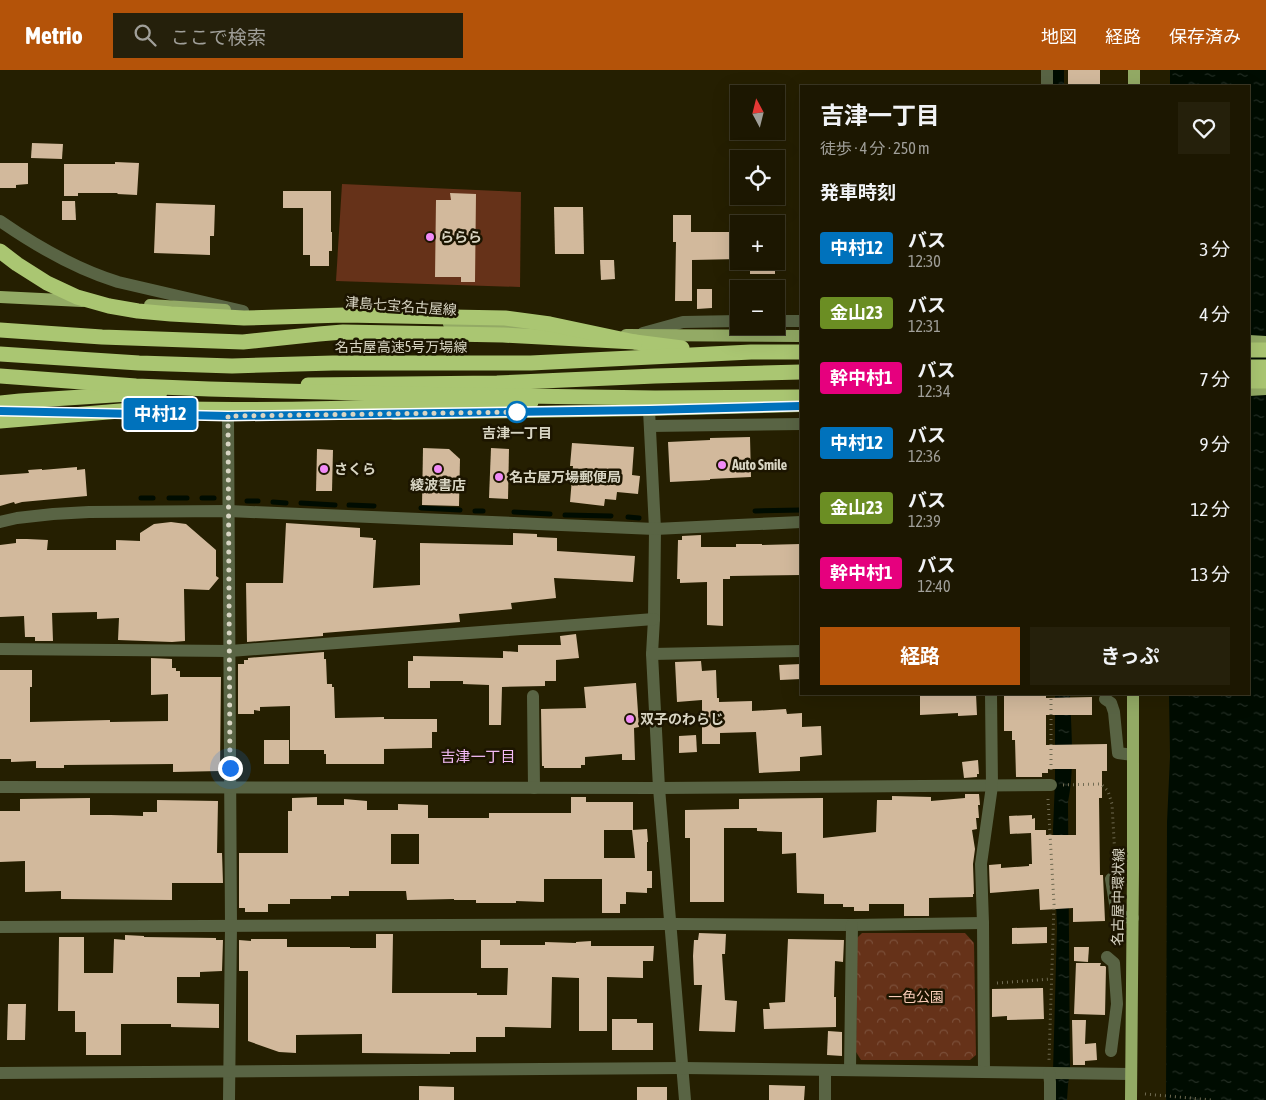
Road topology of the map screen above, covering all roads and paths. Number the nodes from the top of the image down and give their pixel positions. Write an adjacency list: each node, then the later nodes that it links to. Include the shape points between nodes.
1 (1047, 70): 3 (street)
2 (1134, 70): 4 (main road)
3 (1047, 85)
4 (1134, 85)
5 (0, 221): 8 (street, via 47,251 106,279)
6 (0, 251): 14 (highway, bridge, via 47,283 77,297 138,311 244,318 344,314 505,318)
7 (0, 297): 8 (main road, 津島七宝名古屋線)
8 (243, 311): 14 (main road, 津島七宝名古屋線)
9 (785, 321): 10 (street)
10 (800, 321)
11 (730, 322): 14 (street, via 683,322)
12 (0, 330): 14 (highway, bridge, via 243,342 343,332)
13 (800, 336): 14 (main road, 津島七宝名古屋線)
14 (633, 339): 19 (highway, via 696,350)
15 (1250, 342): 16 (main road)
16 (1266, 342)
17 (1250, 350): 18 (highway)
18 (1266, 350)
19 (751, 352): 20 (highway, 名古屋高速5号万場線); 21 (highway, 名古屋高速5号万場線, via 522,364 333,362 232,366)
20 (800, 352)
21 (0, 354)
22 (1250, 367): 23 (highway)
23 (1266, 367)
24 (800, 372): 32 (highway, via 497,383 238,386)
25 (0, 376): 31 (highway, bridge, via 136,386)
26 (1250, 381): 27 (highway)
27 (1266, 381)
28 (1266, 389): 29 (main road)
29 (1250, 390)
30 (800, 397): 31 (highway, bridge)
31 (652, 404): 33 (main road); 34 (highway, bridge); 36 (main road); 39 (street)
32 (0, 405): 34 (highway, bridge)
33 (800, 406)
34 (144, 409): 37 (highway, bridge)
35 (0, 411): 36 (main road)
36 (228, 416): 40 (street)
37 (0, 420)
38 (800, 424): 39 (street)
39 (650, 426): 43 (street)
40 (229, 511): 41 (street, via 89,512); 43 (street); 46 (street)
41 (0, 522)
42 (800, 522): 43 (street)
43 (655, 528): 44 (street)
44 (654, 619): 46 (street); 48 (street)
45 (0, 649): 46 (street)
46 (230, 651): 59 (street)
47 (800, 651): 48 (street)
48 (652, 654): 61 (street)
49 (991, 695): 57 (street)
50 (1051, 695): 55 (path)
51 (1133, 695): 54 (main road, 名古屋中環状線)
52 (533, 696): 60 (street)
53 (1105, 700): 54 (street, via 1111,703 1114,712 1118,754)
54 (1133, 755): 62 (main road, 名古屋中環状線)
55 (1050, 785): 57 (street); 71 (path, via 1054,904)
56 (1073, 785): 62 (path, via 1101,784 1108,791 1112,804 1115,857)
57 (992, 786): 61 (street); 65 (street, via 981,864)
58 (0, 787): 59 (street)
59 (230, 788): 60 (street); 69 (street)
60 (534, 788): 61 (street)
61 (659, 788): 66 (street)
62 (1133, 869): 64 (main road, 名古屋中環状線)
63 (1111, 879): 64 (street, via 1118,916)
64 (1133, 918): 74 (main road, 名古屋中環状線)
65 (983, 923): 67 (street); 72 (street)
66 (671, 924): 67 (street); 69 (street); 76 (street)
67 (852, 925): 78 (street)
68 (0, 926): 69 (street)
69 (231, 926): 79 (street)
70 (1107, 957): 73 (street, via 1114,963)
71 (1051, 979): 72 (path); 82 (path)
72 (983, 984): 80 (street)
73 (1117, 1004): 74 (street); 75 (street)
74 (1132, 1005): 83 (main road, 名古屋中環状線)
75 (1111, 1051)
76 (683, 1068): 77 (street); 79 (street); 86 (street)
77 (825, 1070): 78 (street); 87 (street)
78 (850, 1070): 80 (street)
79 (229, 1072): 81 (street); 85 (street)
80 (984, 1072): 82 (street)
81 (0, 1073)
82 (1049, 1073): 83 (street); 88 (street)
83 (1131, 1074): 89 (main road, 名古屋中環状線)
84 (1158, 1095): 90 (path)
85 (229, 1100)
86 (685, 1100)
87 (825, 1100)
88 (1050, 1100)
89 (1131, 1100)
90 (1212, 1100)

